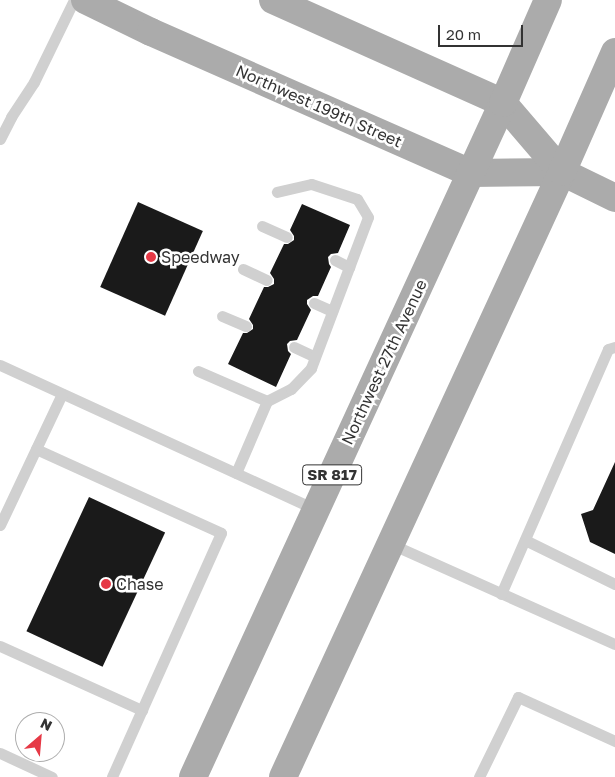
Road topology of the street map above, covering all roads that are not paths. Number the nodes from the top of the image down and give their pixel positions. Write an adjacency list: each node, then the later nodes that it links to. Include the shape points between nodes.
1 (74, 0): 7 (lane, via 34,82)
2 (85, 0): 9 (main road, Northwest 199th Street)
3 (273, 0): 6 (main road, Northwest 199th Street)
4 (548, 0): 6 (main road, Northwest 27th Avenue / SR 817)
5 (615, 52): 8 (main road)
6 (503, 103): 8 (main road, Northwest 199th Street); 9 (main road, Northwest 27th Avenue / SR 817)
7 (0, 139)
8 (562, 172): 9 (main road, Northwest 199th Street); 11 (main road, Northwest 199th Street); 34 (main road)
9 (470, 173): 31 (main road, Northwest 27th Avenue / SR 817)
10 (277, 192): 15 (lane, via 311,184 357,198 368,217)
11 (615, 198)
12 (262, 226): 13 (lane)
13 (287, 237)
14 (335, 260): 15 (lane)
15 (349, 267): 19 (lane)
16 (244, 269): 17 (lane)
17 (267, 280)
18 (314, 303): 19 (lane)
19 (332, 312): 24 (lane)
20 (222, 316): 21 (lane)
21 (246, 326)
22 (294, 347): 24 (lane)
23 (615, 347): 33 (lane, via 608,349)
24 (315, 357): 28 (lane, via 311,368 291,389)
25 (0, 365): 27 (lane)
26 (198, 370): 28 (lane)
27 (62, 394): 29 (lane); 30 (lane)
28 (267, 401): 30 (lane)
29 (36, 449): 32 (lane); 39 (lane, via 222,533)
30 (236, 473): 31 (lane)
31 (316, 510): 44 (main road, Northwest 27th Avenue / SR 817)
32 (0, 525)
33 (525, 540): 35 (lane); 36 (lane)
34 (390, 544): 36 (lane); 45 (main road)
35 (615, 584)
36 (501, 594): 37 (lane)
37 (615, 644)
38 (0, 646): 39 (lane)
39 (142, 710): 43 (lane)
40 (615, 741): 46 (lane, via 518,697)
41 (0, 753): 42 (lane)
42 (52, 777)
43 (112, 777)
44 (193, 777)
45 (283, 777)
46 (479, 777)

